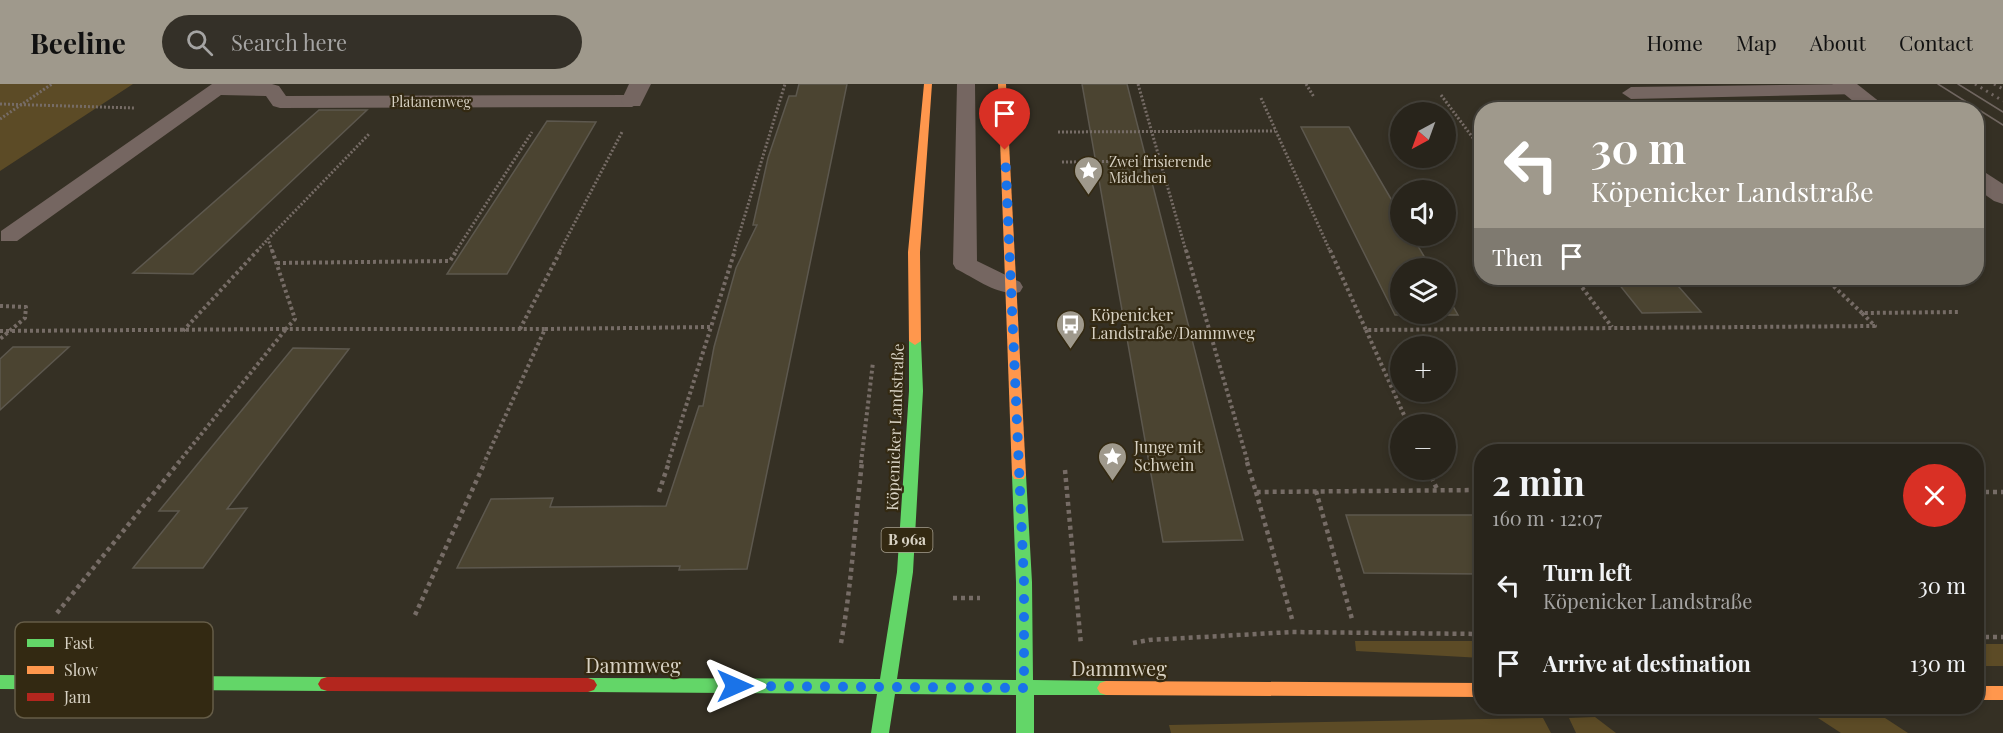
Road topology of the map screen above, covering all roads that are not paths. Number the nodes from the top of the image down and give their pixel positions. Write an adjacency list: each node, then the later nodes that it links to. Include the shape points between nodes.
1 (928, 84): 16 (main road, Köpenicker Landstraße / B 96a, via 914,252 916,391 905,572)
2 (966, 84): 12 (lane, via 965,264)
3 (1002, 84): 12 (main road)
4 (221, 87): 6 (lane, Platanenweg, via 272,90 280,102 401,102); 11 (lane, Platanenweg)
5 (1847, 87): 7 (lane); 8 (street)
6 (636, 93)
7 (1630, 93)
8 (1868, 102)
9 (1984, 183): 10 (street)
10 (2003, 196)
11 (9, 236)
12 (1011, 287): 17 (main road, via 1024,582)
13 (0, 682): 14 (main road, Dammweg)
14 (15, 682)
15 (213, 683): 16 (main road, Dammweg)
16 (887, 687): 17 (main road, Dammweg); 21 (main road, Köpenicker Landstraße / B 96a)
17 (1024, 688): 18 (main road, Dammweg); 22 (main road)
18 (1474, 690)
19 (1984, 693): 20 (main road)
20 (2003, 693)
21 (880, 733)
22 (1025, 733)

